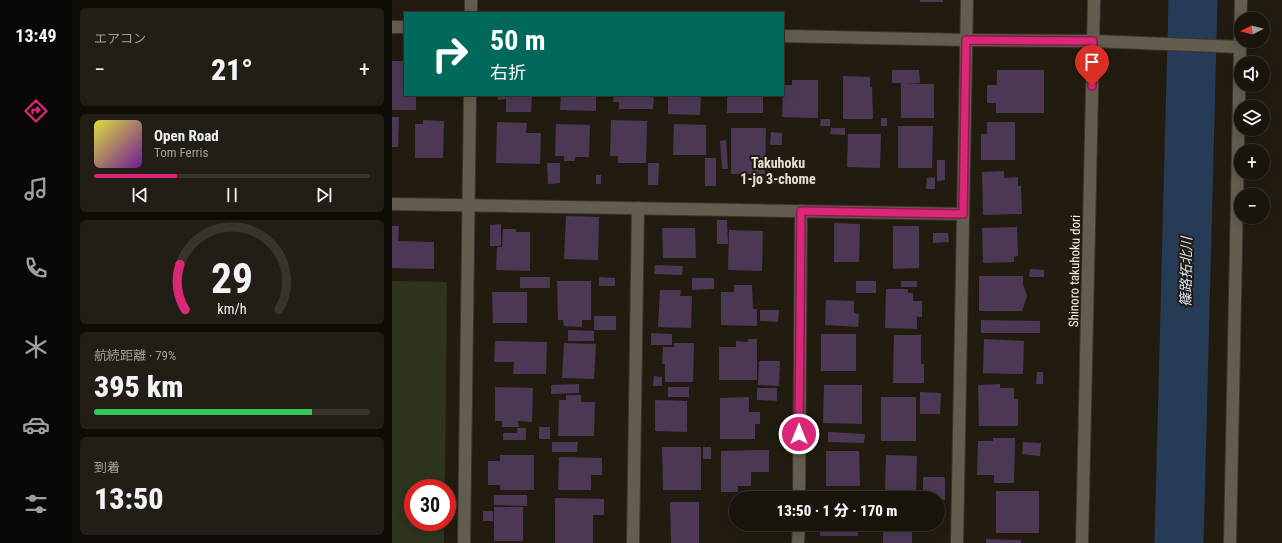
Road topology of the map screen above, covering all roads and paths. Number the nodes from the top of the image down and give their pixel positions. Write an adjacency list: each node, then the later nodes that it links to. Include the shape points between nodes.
1 (471, 0): 5 (street)
2 (966, 0): 10 (street)
3 (1094, 0): 11 (street, Shinoro takuhoku dori)
4 (1241, 0): 6 (street)
5 (470, 12)
6 (1241, 12)
7 (392, 27): 8 (street)
8 (404, 27)
9 (784, 36): 10 (street)
10 (966, 40): 11 (street); 19 (street)
11 (1093, 41): 12 (street); 26 (street, Shinoro takuhoku dori)
12 (1234, 47)
13 (1240, 48): 27 (street)
14 (470, 96): 16 (street)
15 (392, 204): 16 (street)
16 (468, 204): 17 (street); 22 (street)
17 (638, 208): 18 (street); 23 (street)
18 (801, 211): 19 (street); 20 (street)
19 (963, 214): 25 (street)
20 (799, 491)
21 (799, 531): 24 (street)
22 (464, 543)
23 (633, 543)
24 (798, 543)
25 (957, 543)
26 (1082, 543)
27 (1230, 543)

